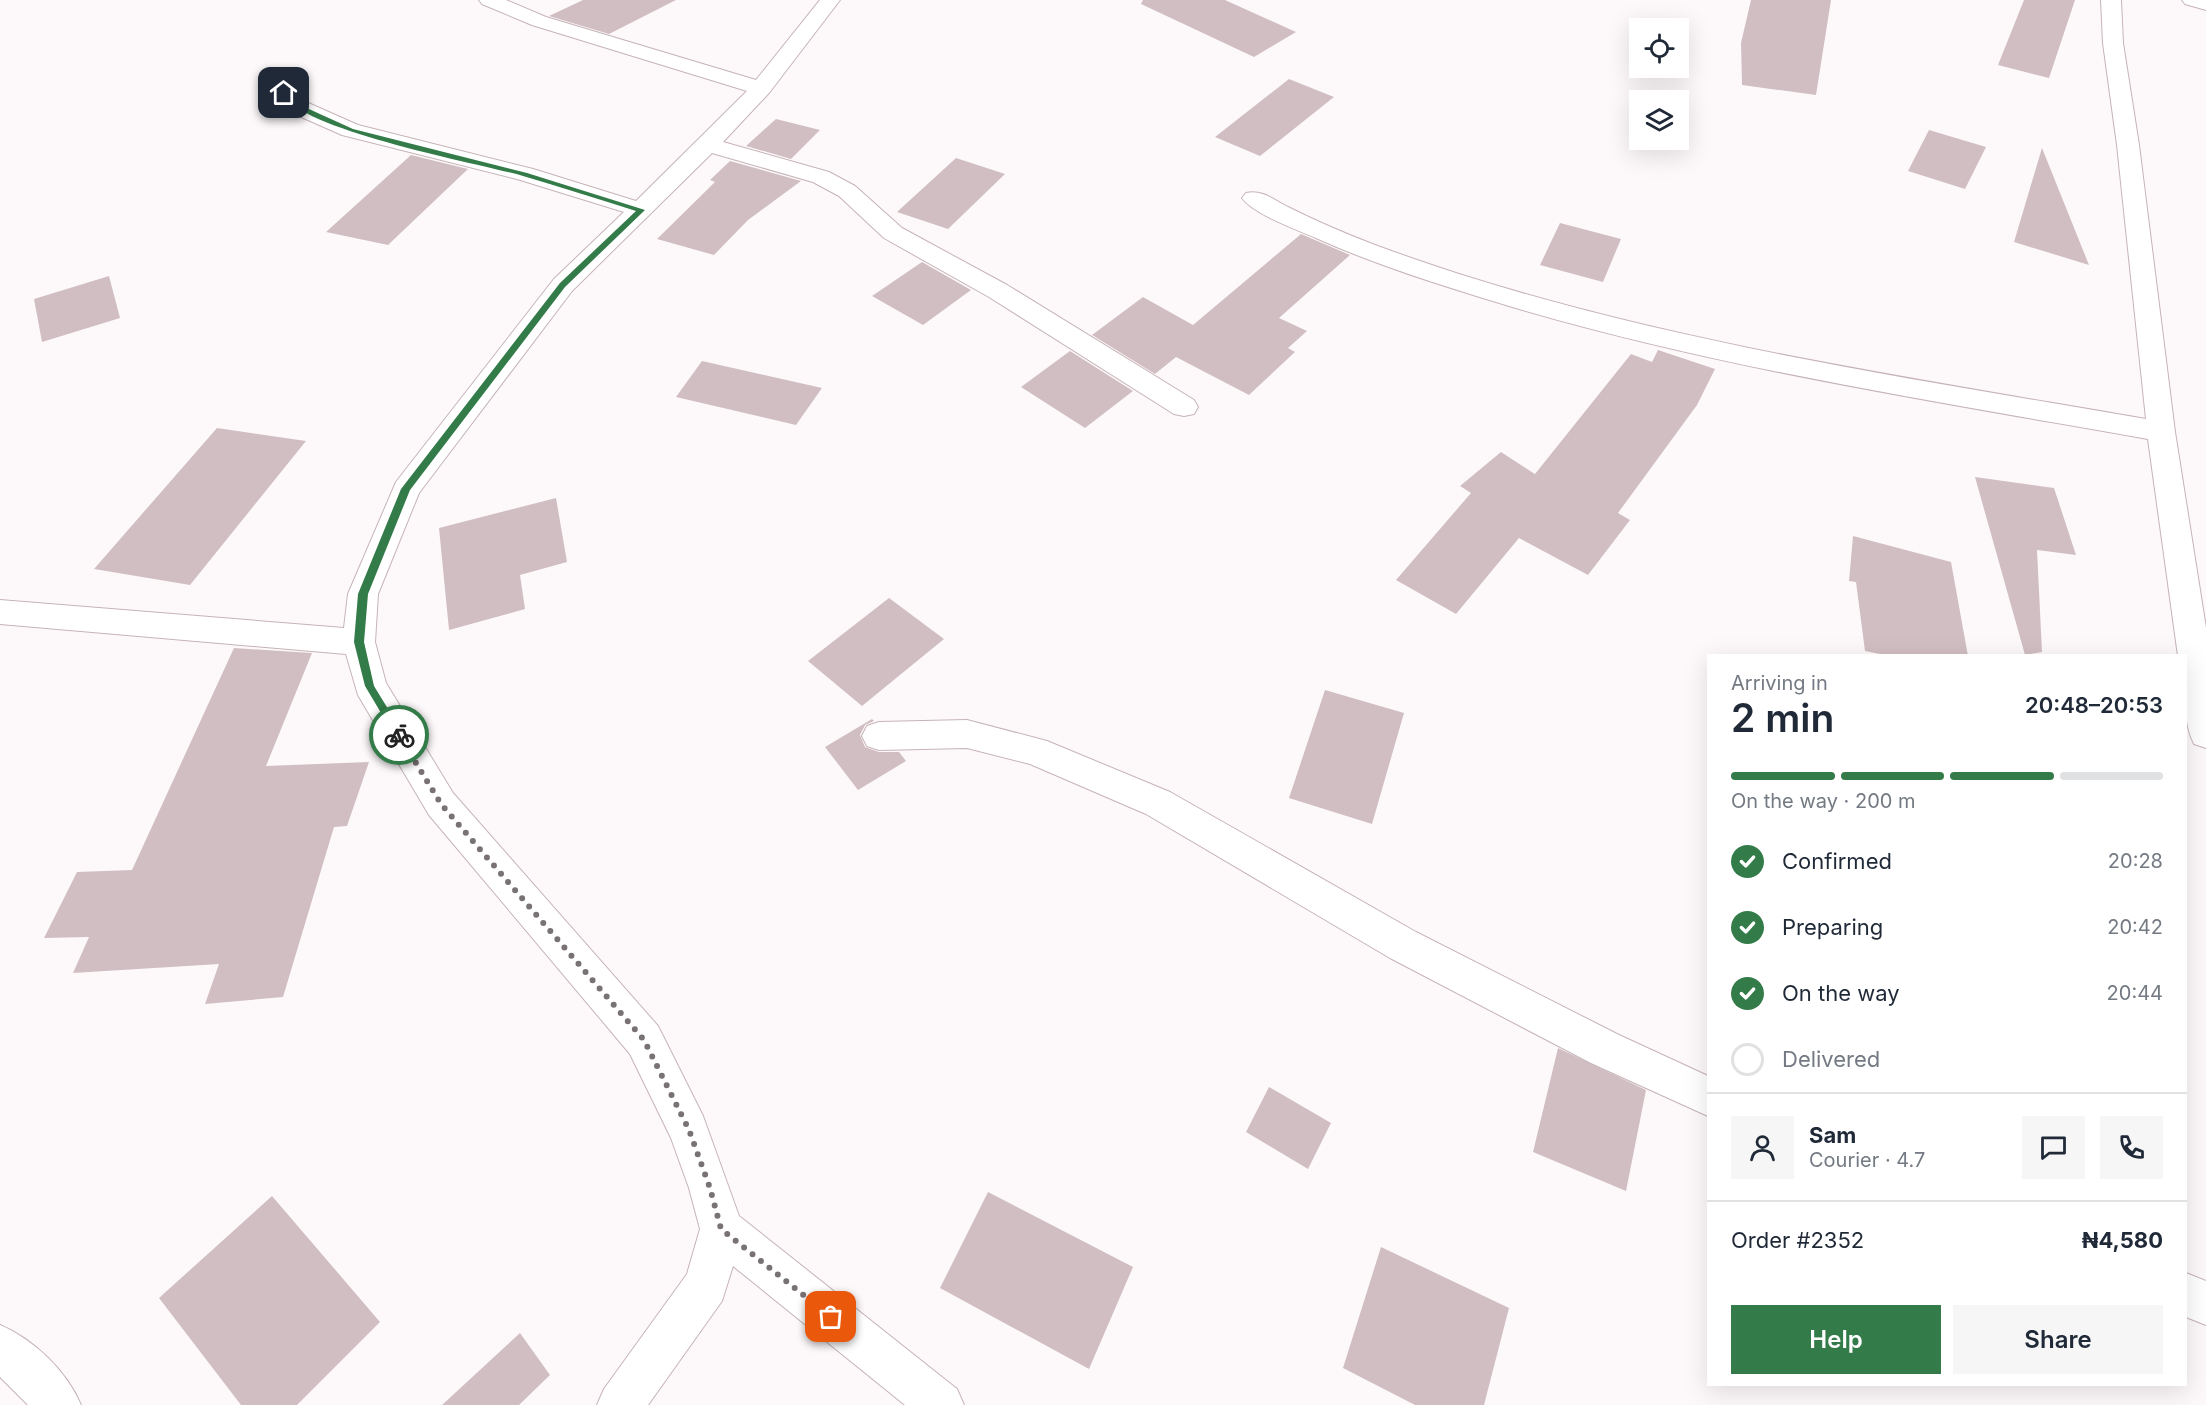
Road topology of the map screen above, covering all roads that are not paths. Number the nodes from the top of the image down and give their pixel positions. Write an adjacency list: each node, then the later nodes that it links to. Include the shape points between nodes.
1 (489, 0): 7 (street, via 539,21)
2 (830, 0): 7 (street)
3 (2111, 0): 12 (street)
4 (2192, 0): 5 (street)
5 (2206, 4)
6 (276, 76): 10 (street, via 284,93 298,107 350,130 525,174)
7 (761, 88): 8 (street)
8 (708, 145): 10 (street); 11 (street, via 821,177 838,186 892,233 998,291)
9 (1254, 198): 12 (street, via 1374,255 1562,315 1854,380)
10 (641, 210): 14 (street, via 563,285 406,489 363,594)
11 (1184, 407)
12 (2161, 432): 15 (street)
13 (0, 612): 14 (street)
14 (359, 642): 18 (street, via 370,686 441,804 644,1040 689,1130)
15 (2206, 734)
16 (879, 736): 17 (street, via 967,734 1035,751 1158,803 1403,945 1605,1049)
17 (1707, 1096)
18 (721, 1229): 23 (street, via 706,1285); 24 (street)
19 (2187, 1295): 20 (street)
20 (2206, 1303)
21 (0, 1348): 22 (street, via 28,1371)
22 (58, 1405)
23 (620, 1405)
24 (941, 1405)

